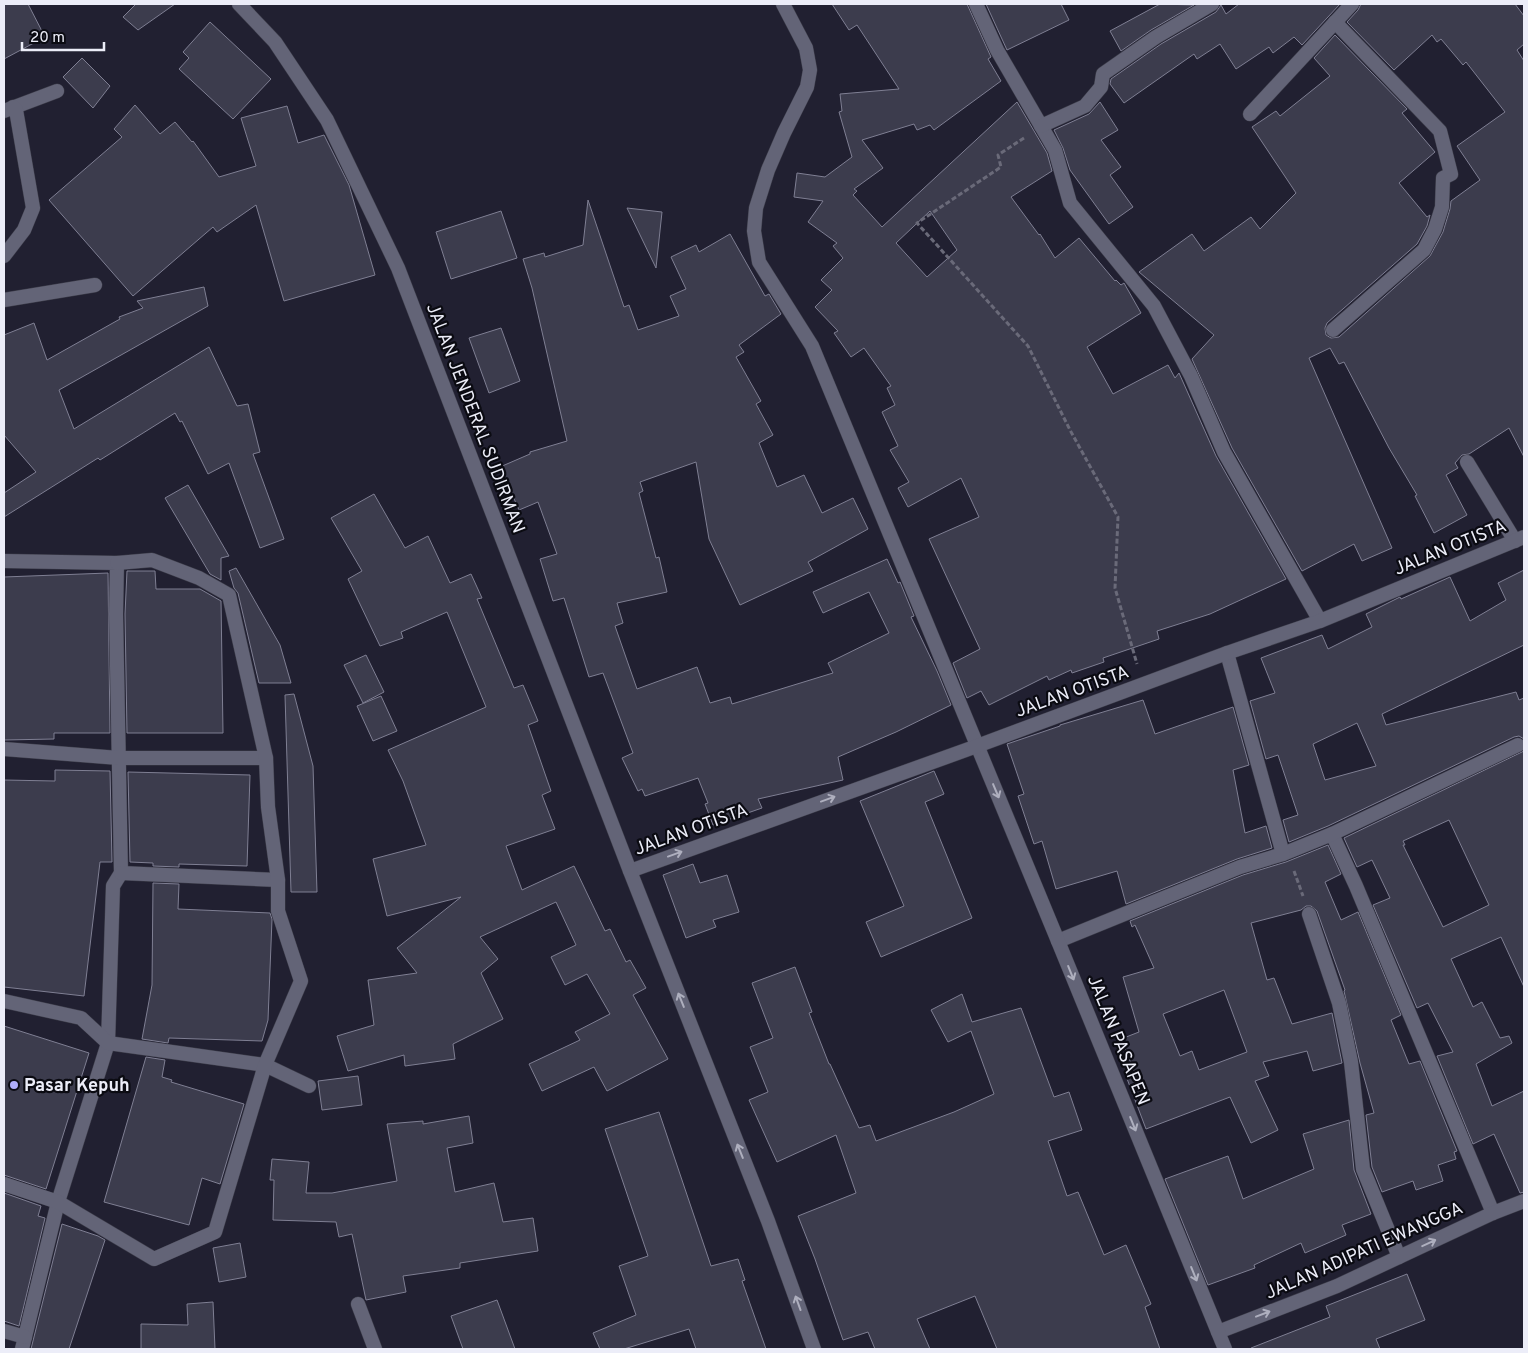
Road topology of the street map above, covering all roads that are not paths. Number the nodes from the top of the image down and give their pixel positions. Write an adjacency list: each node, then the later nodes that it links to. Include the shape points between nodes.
1 (240, 4): 28 (street, JALAN JENDERAL SUDIRMAN, via 275,42 327,120 398,268)
2 (783, 4): 21 (street, JALAN PASAPEN, via 806,48 810,70 807,87 768,170 756,208 754,230 759,262 812,346)
3 (976, 4): 10 (street, via 997,50)
4 (1212, 4): 10 (street, via 1103,74 1101,87 1085,106)
5 (1352, 4): 6 (street)
6 (1335, 22): 9 (street); 14 (street, via 1440,131 1451,174 1444,178 1442,207 1424,250)
7 (57, 91): 8 (street)
8 (9, 109): 11 (street, via 16,110 33,208 24,230)
9 (1250, 114)
10 (1041, 126): 19 (street, via 1055,150 1070,203 1154,306 1191,376 1224,452)
11 (4, 256)
12 (95, 285): 13 (street)
13 (4, 300)
14 (1333, 330)
15 (1467, 462): 16 (street)
16 (1520, 539): 19 (street, JALAN OTISTA)
17 (4, 561): 18 (street)
18 (117, 563): 24 (street); 25 (street, via 152,560 199,578 228,595)
19 (1320, 621): 20 (street, JALAN OTISTA)
20 (1227, 653): 21 (street, JALAN OTISTA); 27 (street)
21 (977, 746): 28 (street, JALAN OTISTA, one-way to 21); 32 (street, JALAN PASAPEN, one-way to 32)
22 (1518, 746): 26 (street)
23 (4, 749): 24 (street)
24 (119, 758): 25 (street); 29 (street)
25 (266, 758): 30 (street, via 268,807)
26 (1332, 834): 27 (street); 40 (street)
27 (1285, 853): 32 (street, via 1240,866)
28 (630, 871): 47 (street, JALAN JENDERAL SUDIRMAN, one-way to 28, via 768,1221)
29 (121, 873): 30 (street); 34 (street, via 114,886)
30 (278, 880): 35 (street, via 278,910 301,981)
31 (1308, 914): 41 (street, via 1339,1003 1352,1062 1363,1169)
32 (1058, 941): 44 (street, JALAN PASAPEN, one-way to 44)
33 (4, 1001): 34 (street, via 81,1018)
34 (108, 1042): 35 (street); 39 (street)
35 (272, 1068): 36 (street); 39 (street, via 214,1232 154,1259)
36 (305, 1085)
37 (4, 1184): 39 (street)
38 (1524, 1201): 40 (street, JALAN ADIPATI EWANGGA)
39 (58, 1202): 45 (street)
40 (1493, 1213): 41 (street, JALAN ADIPATI EWANGGA, one-way to 40)
41 (1399, 1257): 44 (street, JALAN ADIPATI EWANGGA, one-way to 41, via 1337,1286)
42 (358, 1304): 46 (street)
43 (4, 1331): 45 (street)
44 (1218, 1332): 48 (street, JALAN PASAPEN)
45 (23, 1343)
46 (375, 1349)
47 (814, 1349)
48 (1225, 1349)

